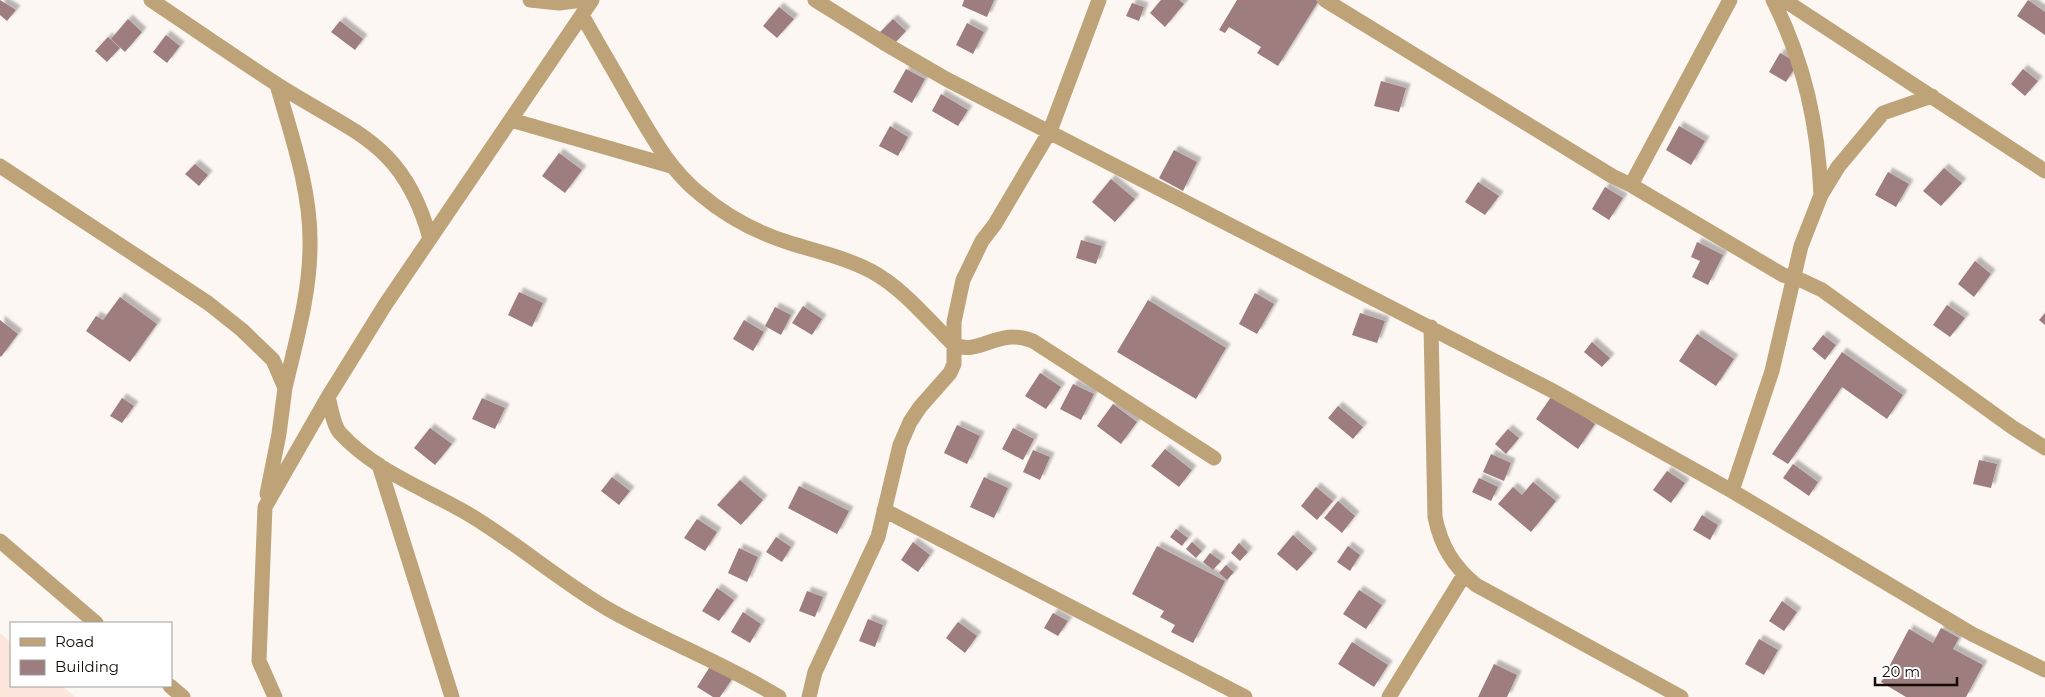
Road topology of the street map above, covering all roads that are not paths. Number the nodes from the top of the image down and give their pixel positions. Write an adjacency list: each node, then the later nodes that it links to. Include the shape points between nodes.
1 (150, 0): 12 (street)
2 (530, 0): 3 (street, via 559,3)
3 (583, 0)
4 (592, 0): 11 (street)
5 (816, 0): 15 (street, via 946,79)
6 (1099, 0): 15 (street)
7 (1325, 0): 19 (street, via 1612,176)
8 (1730, 0): 19 (street)
9 (1773, 0): 20 (street, via 1806,84 1817,139)
10 (1784, 0): 13 (street)
11 (582, 15): 14 (street); 17 (street)
12 (278, 85): 21 (street, via 380,148 412,189); 25 (street, via 305,186 310,245 306,299)
13 (1932, 96): 18 (street); 20 (street, via 1883,113 1848,154)
14 (511, 120): 17 (street); 21 (street)
15 (1050, 131): 23 (street); 24 (street, via 972,260 958,301)
16 (0, 166): 25 (street, via 208,303 273,360)
17 (672, 166): 24 (street, via 699,194 739,221 775,237 847,260 894,285)
18 (2045, 171)
19 (1631, 184): 22 (street)
20 (1822, 195): 22 (street, via 1801,246)
21 (430, 238): 26 (street, via 384,305)
22 (1793, 279): 27 (street, via 1822,290); 30 (street, via 1772,371)
23 (1431, 327): 30 (street); 34 (street, via 1434,517 1445,550)
24 (953, 344): 28 (street, via 972,348 1012,336 1033,341); 32 (street, via 955,354 950,373 920,407 900,446)
25 (285, 388): 31 (street)
26 (328, 397): 29 (street, via 338,431); 31 (street)
27 (2045, 448)
28 (1214, 458)
29 (379, 465): 40 (street); 41 (street, via 500,534 606,608)
30 (1732, 491): 36 (street, via 1972,634)
31 (265, 507): 39 (street, via 259,661)
32 (884, 510): 42 (street, via 878,537 815,672); 43 (street)
33 (0, 541): 35 (street)
34 (1464, 575): 44 (street); 45 (street, via 1483,589)
35 (95, 622)
36 (2045, 670)
37 (171, 687): 38 (street)
38 (183, 697)
39 (275, 697)
40 (452, 697)
41 (779, 697)
42 (809, 697)
43 (1245, 697)
44 (1389, 697)
45 (1681, 697)

